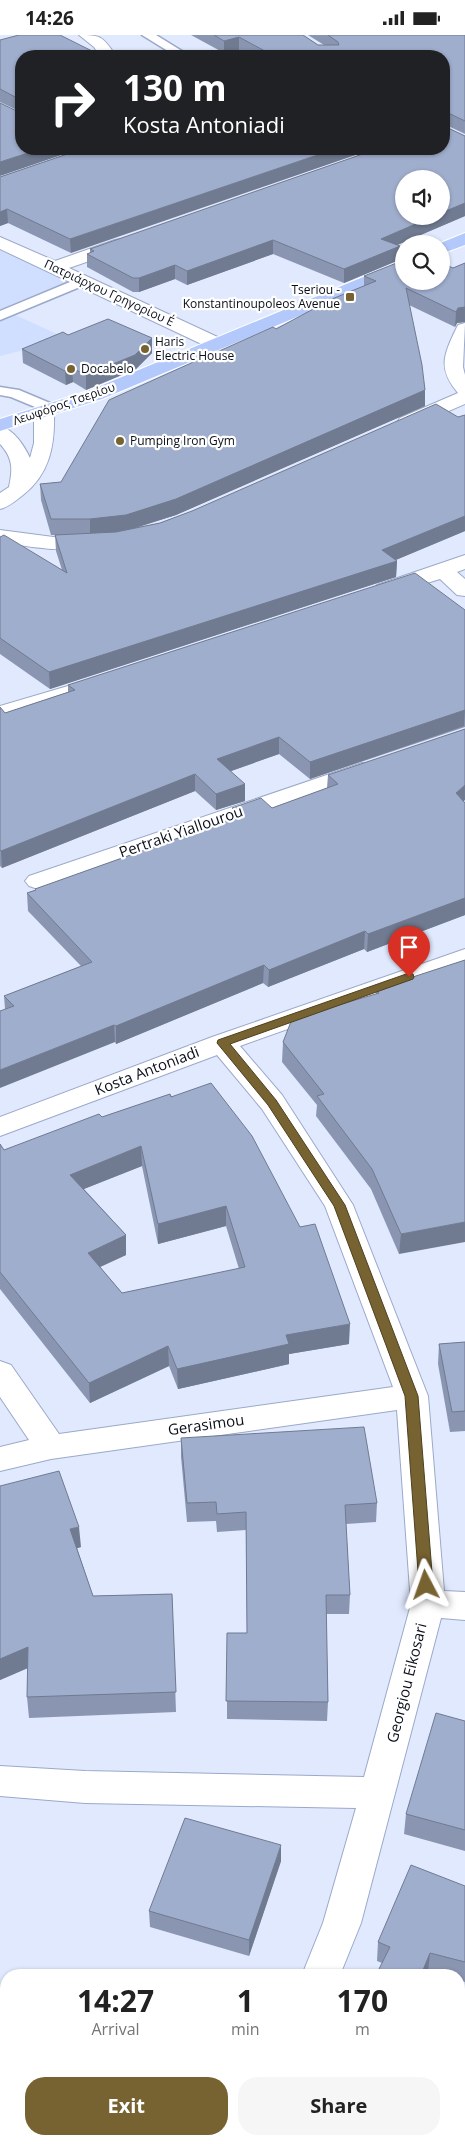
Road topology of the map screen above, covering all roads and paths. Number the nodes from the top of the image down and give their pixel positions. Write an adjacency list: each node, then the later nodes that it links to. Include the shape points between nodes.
1 (87, 35): 3 (street)
2 (148, 35): 4 (lane)
3 (104, 50)
4 (174, 50)
5 (139, 238): 9 (street)
6 (465, 239): 8 (main road)
7 (0, 242): 9 (street, Πατριάρχου Γρηγορίου Ε΄)
8 (450, 245)
9 (54, 267): 11 (street, Πατριάρχου Γρηγορίου Ε΄)
10 (395, 269): 14 (main road, Λεωφόρος Τσερίου)
11 (82, 281): 12 (lane); 14 (street, Πατριάρχου Γρηγορίου Ε΄)
12 (0, 316)
13 (465, 329): 15 (street, via 452,367 456,380)
14 (217, 344): 18 (main road, Λεωφόρος Τσερίου)
15 (465, 389)
16 (0, 391): 18 (lane, via 14,393)
17 (465, 397): 20 (street)
18 (48, 411): 19 (main road, Λεωφόρος Τσερίου); 24 (street, via 37,468)
19 (0, 425)
20 (392, 429)
21 (0, 432): 23 (street, via 16,449)
22 (0, 452): 23 (street)
23 (23, 464): 24 (street)
24 (18, 490): 25 (street)
25 (0, 503)
26 (0, 536): 27 (street, via 60,543)
27 (111, 540)
28 (465, 561): 29 (street)
29 (444, 571): 30 (street); 31 (street)
30 (465, 590)
31 (369, 595)
32 (101, 683): 33 (street)
33 (0, 713)
34 (382, 764): 35 (street, Pertraki Yiallourou)
35 (38, 881)
36 (465, 957): 37 (street, Kosta Antoniadi)
37 (222, 1043): 38 (street, Kosta Antoniadi); 40 (street, Georgiou Eikosari, via 272,1102 339,1205)
38 (0, 1127)
39 (0, 1373): 41 (street)
40 (412, 1396): 41 (street, Gerasimou); 43 (street, Georgiou Eikosari)
41 (51, 1447): 42 (street, Gerasimou)
42 (0, 1459)
43 (428, 1604): 44 (street); 46 (street, Georgiou Eikosari)
44 (465, 1606)
45 (0, 1781): 46 (street, via 85,1787)
46 (378, 1793): 47 (street, Georgiou Eikosari, via 342,1923)
47 (323, 1969)

